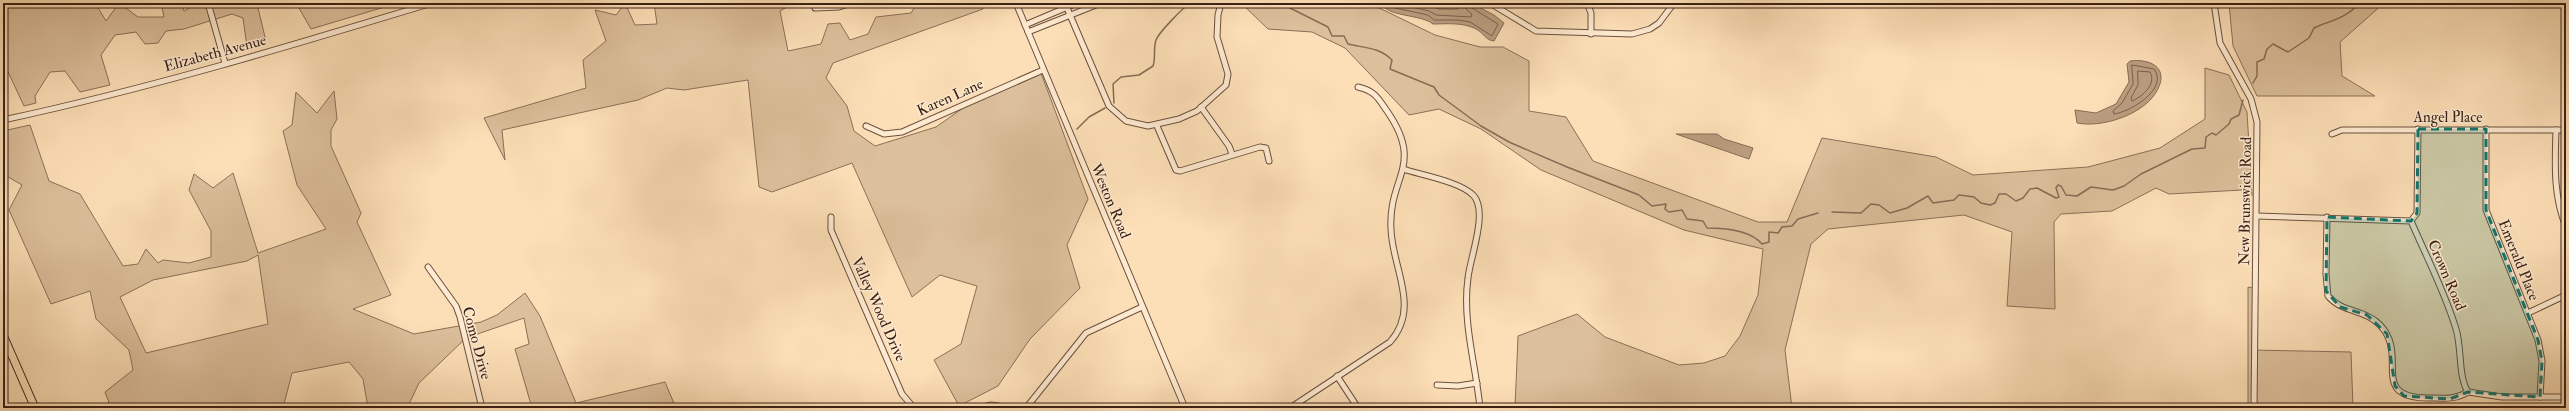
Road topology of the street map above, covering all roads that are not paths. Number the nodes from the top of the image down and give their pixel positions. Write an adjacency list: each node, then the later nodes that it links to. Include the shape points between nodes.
1 (208, 3): 18 (street)
2 (432, 3): 18 (street, Elizabeth Avenue)
3 (851, 3): 12 (street, via 839,7)
4 (1016, 3): 15 (street, Weston Road)
5 (1077, 3): 13 (street)
6 (1100, 3): 14 (street)
7 (1221, 3): 21 (street, via 1217,37 1228,79 1222,91)
8 (1490, 3): 17 (street, via 1536,31)
9 (1587, 3): 17 (street, via 1591,13)
10 (1674, 3): 17 (street, via 1663,19 1650,29 1632,34)
11 (2214, 3): 33 (street, New Brunswick Road, via 2220,43 2248,93 2258,122)
12 (814, 8)
13 (1068, 8): 14 (street); 15 (street)
14 (1071, 15): 16 (street); 24 (street, via 1109,106 1120,117 1134,124)
15 (1025, 25): 16 (street, Weston Road)
16 (1028, 32): 19 (street, Weston Road)
17 (1591, 34)
18 (225, 63): 22 (street, Elizabeth Avenue)
19 (1043, 70): 23 (street, Karen Lane, via 902,132 884,134); 40 (street, Weston Road)
20 (1358, 87): 32 (street, via 1371,90 1399,130 1405,146)
21 (1201, 108): 24 (street); 30 (street, via 1230,146)
22 (3, 120)
23 (866, 126)
24 (1157, 126): 30 (street, via 1176,170 1180,171)
25 (2418, 129): 26 (street, Angel Place); 29 (street, Angel Place, via 2342,130); 36 (street, via 2417,213)
26 (2486, 129): 27 (street, Angel Place); 41 (street, Emerald Place, via 2486,210)
27 (2556, 130): 28 (street, Angel Place); 37 (street, via 2555,189 2558,208)
28 (2566, 130)
29 (2332, 134)
30 (1232, 154): 31 (street, via 1260,147 1266,148)
31 (1269, 161)
32 (1403, 169): 43 (street, via 1392,206 1391,230 1405,306 1399,332 1390,342); 44 (street, via 1460,186 1474,196 1480,210 1467,291 1467,314)
33 (2257, 216): 35 (street); 59 (street, New Brunswick Road)
34 (831, 217): 51 (street, Valley Wood Drive, via 831,230 902,394)
35 (2327, 217): 36 (street); 46 (street, via 2328,296 2340,307 2367,315 2387,334 2392,349 2395,386 2400,393 2410,398 2450,398)
36 (2411, 221): 46 (street, Crown Road, via 2456,327 2462,351 2464,382)
37 (2566, 227)
38 (428, 267): 50 (street, Como Drive, via 456,306)
39 (2566, 295): 41 (street)
40 (1142, 307): 54 (street, via 1086,333); 55 (street, Weston Road)
41 (2528, 313): 47 (street, Emerald Place, via 2538,340 2542,361)
42 (3, 335): 49 (main road)
43 (1337, 376): 56 (street); 57 (street)
44 (1478, 383): 45 (street, via 1458,386); 58 (street)
45 (1437, 385)
46 (2468, 392): 47 (street, via 2502,397)
47 (2540, 397): 48 (street)
48 (2566, 397)
49 (35, 408)
50 (482, 408)
51 (914, 408)
52 (980, 408): 53 (street, via 991,405)
53 (1011, 408)
54 (1026, 408)
55 (1185, 408)
56 (1290, 408)
57 (1358, 408)
58 (1480, 408)
59 (2254, 408)

